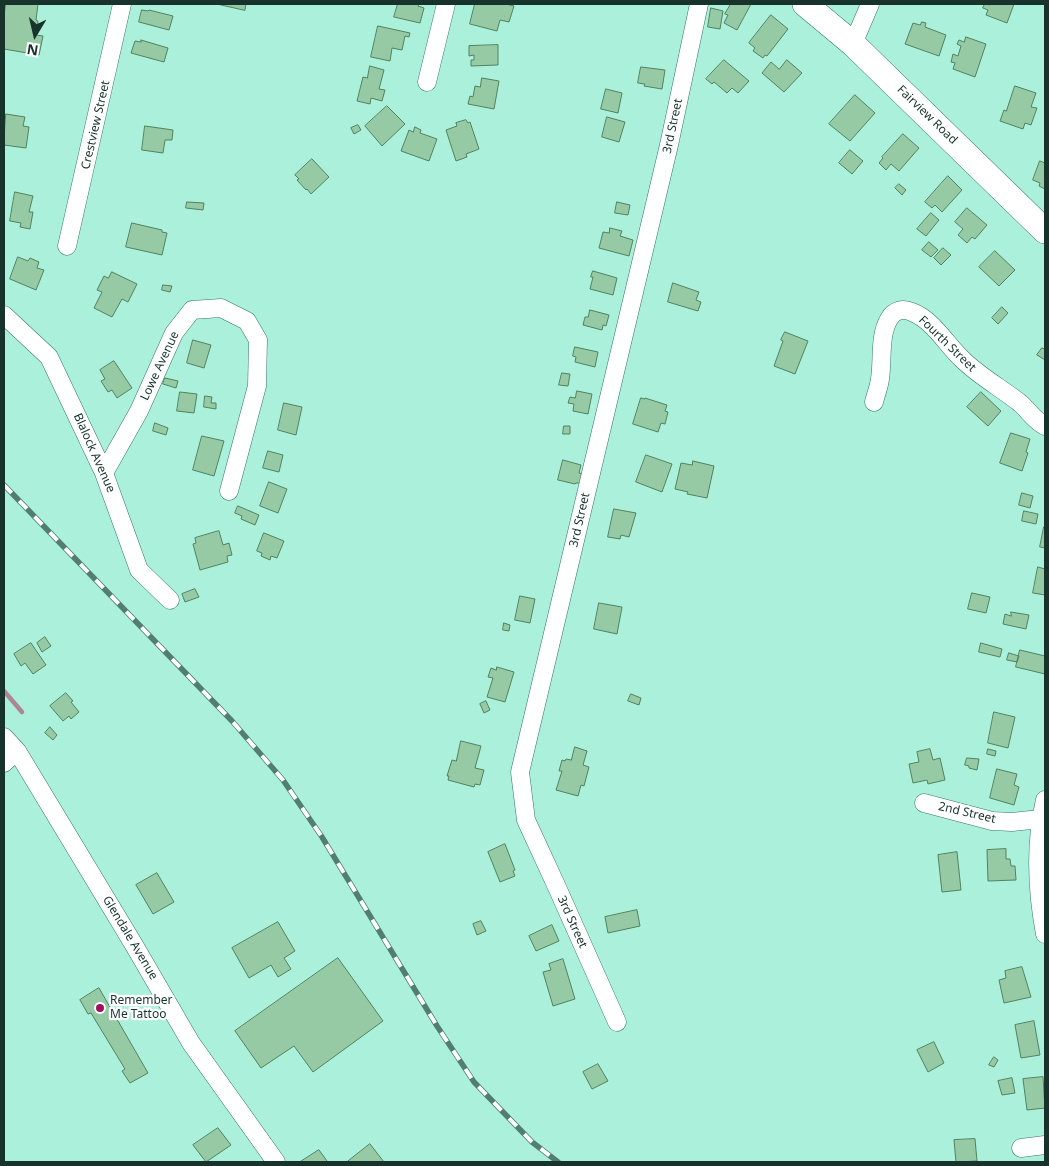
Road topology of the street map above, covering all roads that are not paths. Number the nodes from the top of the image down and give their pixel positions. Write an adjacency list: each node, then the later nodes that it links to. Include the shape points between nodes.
1 (122, 4): 9 (street, Crestview Street)
2 (446, 4): 7 (street)
3 (699, 4): 23 (street, 3rd Street, via 667,154 520,772 526,820)
4 (805, 4): 6 (main road, Fairview Road)
5 (870, 4): 6 (street)
6 (853, 44): 8 (main road, Fairview Road)
7 (427, 82)
8 (1045, 230)
9 (67, 246)
10 (4, 315): 13 (street, Blalock Avenue, via 49,357)
11 (874, 402): 12 (street, Fourth Street, via 887,324 892,314 911,311 930,324 976,373 1013,398)
12 (1045, 426)
13 (104, 473): 14 (street, Lowe Avenue, via 139,410 174,333 192,310 220,308 248,321 258,340 257,386); 15 (street, Blalock Avenue, via 139,570)
14 (228, 492)
15 (170, 600)
16 (4, 737): 17 (street, Glendale Avenue)
17 (17, 751): 18 (street); 26 (street, Glendale Avenue, via 191,1043)
18 (4, 763)
19 (1045, 800): 21 (street)
20 (924, 803): 21 (street, 2nd Street, via 992,821)
21 (1040, 819): 22 (street, via 1040,886)
22 (1045, 934)
23 (617, 1022)
24 (1045, 1144): 25 (street)
25 (1021, 1148)
26 (276, 1162)

